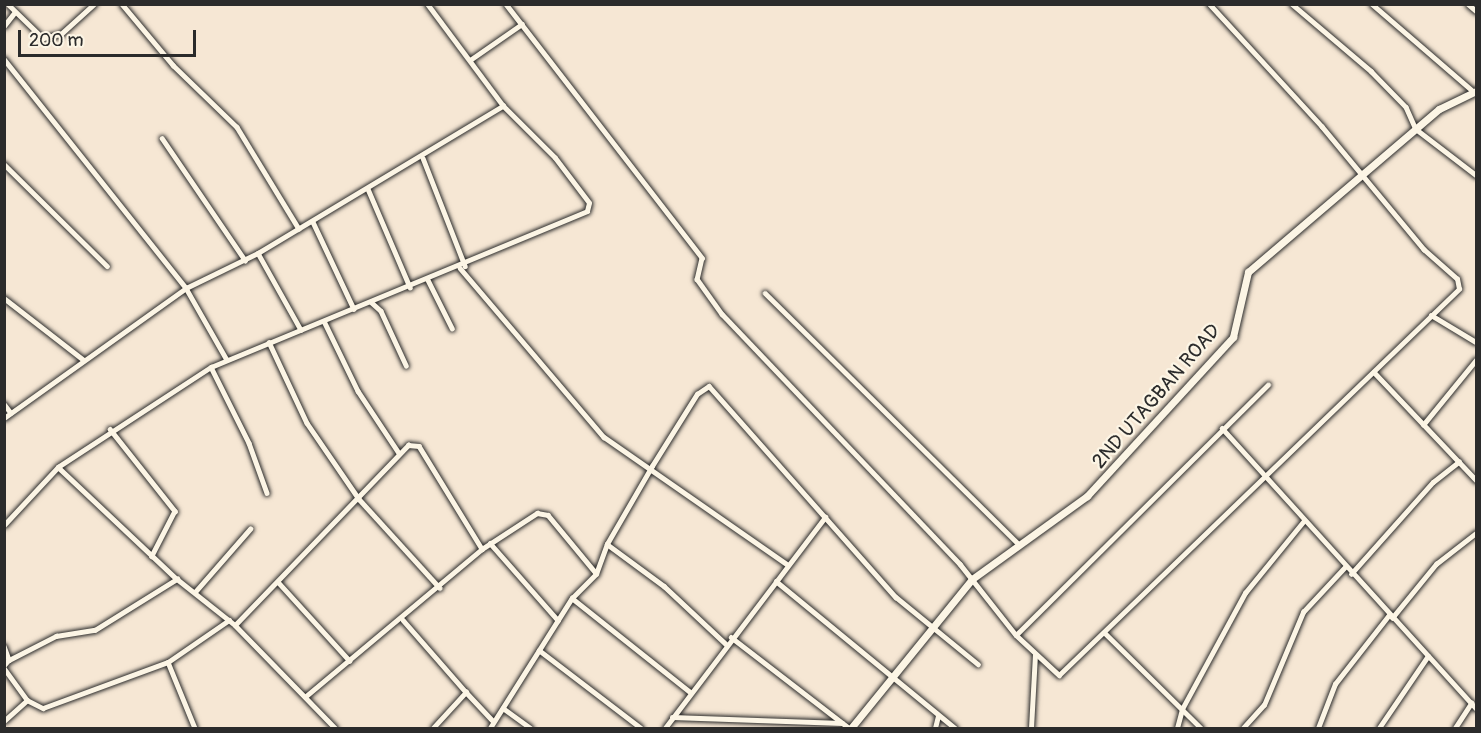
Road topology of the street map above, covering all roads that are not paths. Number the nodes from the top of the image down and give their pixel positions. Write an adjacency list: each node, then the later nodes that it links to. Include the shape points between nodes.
1 (8, 4): 11 (street)
2 (94, 4): 11 (street, via 50,38)
3 (122, 4): 26 (street, via 173,65 237,127)
4 (427, 4): 15 (street)
5 (506, 4): 12 (street)
6 (1209, 4): 22 (street)
7 (1372, 4): 16 (street)
8 (1468, 4): 10 (street)
9 (1294, 5): 18 (street, via 1371,71 1406,107)
10 (1476, 11)
11 (14, 13): 13 (street)
12 (522, 24): 15 (street); 80 (street, via 702,258 696,279 722,314)
13 (4, 26)
14 (4, 59): 33 (street)
15 (470, 60): 17 (street)
16 (1475, 91): 18 (street, 2ND UTAGBAN ROAD)
17 (503, 106): 20 (street); 30 (street, via 555,158 589,208)
18 (1416, 129): 22 (street, 2ND UTAGBAN ROAD); 23 (street)
19 (162, 138): 28 (street)
20 (423, 158): 24 (street); 30 (street)
21 (4, 164): 29 (street)
22 (1361, 173): 38 (street, via 1424,250 1457,279 1459,289); 72 (street, 2ND UTAGBAN ROAD, via 1248,272 1233,337 1112,473)
23 (1476, 175)
24 (368, 189): 25 (street); 32 (street)
25 (313, 222): 26 (street); 37 (street)
26 (299, 229): 27 (street)
27 (258, 253): 28 (street); 41 (street)
28 (245, 260): 33 (street)
29 (107, 266)
30 (462, 267): 31 (street); 59 (street, via 583,417)
31 (428, 280): 32 (street); 40 (street)
32 (410, 287): 36 (street)
33 (186, 288): 44 (street); 45 (street)
34 (765, 293): 72 (street)
35 (4, 298): 45 (street)
36 (371, 302): 37 (street); 47 (street, via 381,310)
37 (354, 309): 39 (street)
38 (1431, 315): 43 (street); 49 (street)
39 (324, 321): 41 (street); 57 (street, via 358,390)
40 (452, 328)
41 (301, 330): 42 (street)
42 (269, 342): 44 (street); 64 (street, via 307,423)
43 (1476, 342)
44 (226, 358): 48 (street)
45 (84, 360): 52 (street)
46 (1476, 360): 54 (street)
47 (406, 365)
48 (211, 367): 56 (street); 63 (street, via 249,443)
49 (1374, 372): 54 (street); 61 (street)
50 (1268, 385): 55 (street)
51 (4, 404): 52 (street)
52 (11, 413): 53 (street)
53 (4, 418)
54 (1423, 425): 58 (street)
55 (1222, 428): 61 (street); 93 (street)
56 (110, 429): 60 (street); 74 (street, via 175,511)
57 (399, 453): 64 (street); 73 (street, via 408,445 419,446)
58 (1459, 462): 62 (street); 78 (street, via 1433,482)
59 (652, 466): 65 (street, via 697,394 708,386); 71 (street); 75 (street)
60 (58, 467): 67 (street); 74 (street)
61 (1265, 480): 66 (street); 92 (street)
62 (1476, 480)
63 (267, 493)
64 (359, 498): 82 (street); 83 (street)
65 (825, 517): 75 (street); 91 (street)
66 (1303, 522): 76 (street); 113 (street, via 1245,593)
67 (4, 525)
68 (250, 529): 84 (street)
69 (1476, 533): 86 (street, via 1436,564)
70 (490, 543): 73 (street); 77 (street, via 543,512); 88 (street)
71 (607, 544): 77 (street); 95 (street, via 664,586)
72 (1019, 544): 80 (street, 2ND UTAGBAN ROAD)
73 (482, 549): 83 (street)
74 (152, 556): 79 (street)
75 (788, 565): 81 (street)
76 (1345, 567): 78 (street); 132 (street, via 1304,612 1264,705)
77 (597, 574): 85 (street)
78 (1352, 574): 86 (street)
79 (177, 579): 84 (street); 100 (street, via 95,630 56,636)
80 (972, 579): 91 (street, 2ND UTAGBAN ROAD); 93 (street)
81 (776, 581): 94 (street); 105 (street)
82 (279, 583): 90 (street); 101 (street)
83 (440, 588): 87 (street)
84 (195, 592): 89 (street)
85 (572, 598): 88 (street); 107 (street)
86 (1391, 616): 99 (street); 133 (street, via 1335,684)
87 (403, 620): 101 (street); 106 (street)
88 (558, 620): 97 (street)
89 (229, 621): 90 (street); 102 (street)
90 (236, 625): 108 (street)
91 (929, 627): 103 (street); 105 (street, 2ND UTAGBAN ROAD)
92 (1105, 633): 98 (street, via 1062,675); 113 (street)
93 (1016, 635): 98 (street)
94 (731, 637): 95 (street); 118 (street)
95 (726, 644): 107 (street)
96 (4, 646): 100 (street)
97 (539, 650): 111 (street); 124 (street)
98 (1035, 655): 129 (street)
99 (1428, 656): 110 (street); 134 (street)
100 (9, 660): 104 (street)
101 (350, 661): 108 (street)
102 (168, 662): 109 (street, via 43,708); 119 (street)
103 (978, 664)
104 (4, 667): 109 (street)
105 (890, 675): 114 (street); 126 (street, 2ND UTAGBAN ROAD)
106 (466, 692): 117 (street); 121 (street)
107 (690, 692): 115 (street)
108 (305, 697): 120 (street)
109 (27, 700): 116 (street)
110 (1471, 703): 112 (street); 135 (street)
111 (503, 708): 117 (street); 123 (street)
112 (1476, 708)
113 (1182, 709): 130 (street); 131 (street)
114 (938, 716): 127 (street); 128 (street)
115 (672, 717): 118 (street); 125 (street)
116 (5, 719)
117 (493, 721): 122 (street)
118 (842, 723): 126 (street)
119 (195, 729)
120 (335, 729)
121 (433, 729)
122 (489, 729)
123 (531, 729)
124 (641, 729)
125 (666, 729)
126 (850, 729)
127 (935, 729)
128 (955, 729)
129 (1031, 729)
130 (1177, 729)
131 (1201, 729)
132 (1243, 729)
133 (1318, 729)
134 (1379, 729)
135 (1455, 729)

